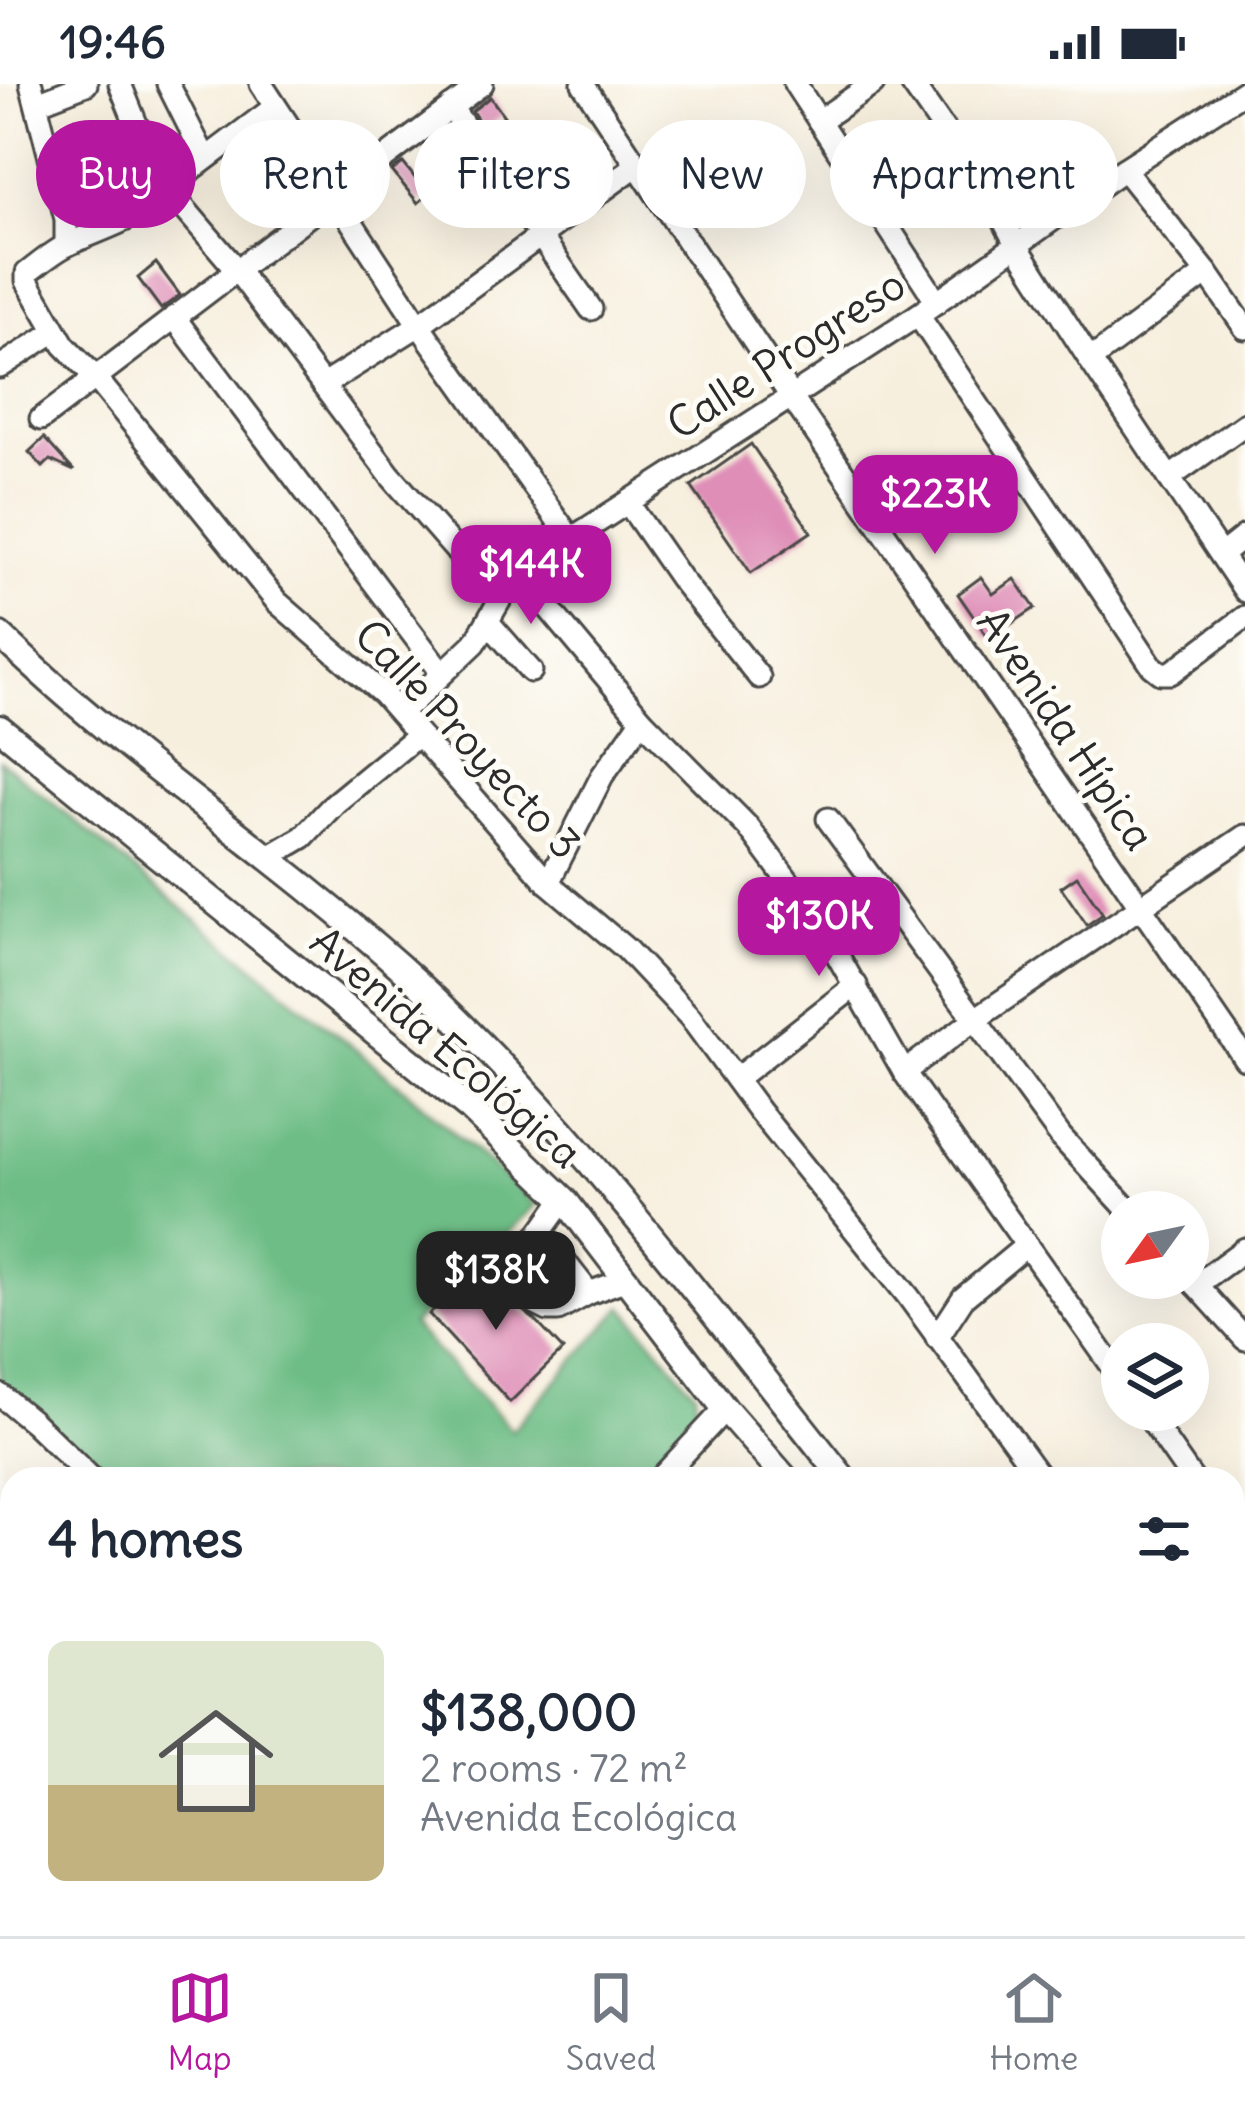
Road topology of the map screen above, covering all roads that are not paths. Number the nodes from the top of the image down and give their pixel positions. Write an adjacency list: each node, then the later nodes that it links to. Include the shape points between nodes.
1 (86, 84): 11 (street)
2 (120, 84): 14 (street)
3 (168, 84): 18 (street)
4 (261, 84): 12 (street)
5 (482, 84): 13 (street)
6 (584, 84): 19 (street, Avenida Hípica)
7 (795, 84): 16 (street)
8 (873, 84): 16 (street)
9 (916, 85): 29 (street)
10 (1241, 92): 21 (street, Calle Progreso)
11 (34, 93): 28 (street)
12 (275, 107): 15 (street); 18 (street)
13 (452, 107): 17 (street); 27 (street)
14 (134, 120)
15 (284, 120)
16 (819, 121): 32 (street)
17 (390, 153)
18 (205, 158): 20 (street)
19 (637, 164): 27 (street)
20 (196, 165)
21 (1124, 169): 29 (street, Calle Progreso); 31 (street)
22 (196, 222): 30 (street)
23 (106, 228): 28 (street)
24 (290, 228): 30 (street)
25 (356, 228): 35 (street)
26 (679, 228): 42 (street, Avenida Hípica)
27 (541, 236): 33 (street); 35 (street)
28 (66, 245): 37 (street, Calle Proyecto 3, via 27,273)
29 (1017, 245): 32 (street, Calle Progreso); 38 (street)
30 (236, 269): 34 (street); 41 (street)
31 (1207, 273): 36 (street); 38 (street)
32 (928, 308): 42 (street, Calle Progreso); 53 (street, via 1152,666 1171,673)
33 (591, 309)
34 (174, 317): 40 (street); 57 (street)
35 (419, 325): 41 (street); 48 (street)
36 (1245, 328)
37 (54, 332): 39 (street); 40 (street, Calle Proyecto 3)
38 (1090, 360): 45 (street)
39 (0, 367)
40 (95, 377): 43 (street); 59 (street, Calle Proyecto 3, via 277,602)
41 (325, 384): 52 (street, via 390,475)
42 (792, 398): 46 (street, Calle Progreso); 67 (street, Avenida Hípica)
43 (40, 418)
44 (1245, 424): 45 (street)
45 (1169, 478): 49 (street)
46 (628, 503): 48 (street, Calle Progreso); 58 (street)
47 (1245, 536): 49 (street)
48 (571, 539): 50 (street, Calle Progreso)
49 (1221, 555): 51 (street)
50 (521, 575): 52 (street, Calle Progreso); 60 (street)
51 (1245, 591)
52 (501, 598): 54 (street, Calle Progreso)
53 (1245, 617)
54 (488, 622): 56 (street); 57 (street, Calle Progreso)
55 (0, 635): 65 (main road)
56 (531, 671)
57 (442, 673): 59 (street, Calle Progreso)
58 (759, 677)
59 (400, 713): 62 (street, Calle Proyecto 3)
60 (642, 720): 66 (street, via 602,776); 68 (street, via 748,827)
61 (0, 728): 74 (main road, Avenida Ecológica, via 470,1109)
62 (418, 735): 65 (street, via 303,837); 66 (street, Calle Proyecto 3)
63 (829, 819): 69 (street)
64 (1245, 836): 67 (street)
65 (267, 858): 91 (main road, via 399,965 517,1079)
66 (548, 883): 72 (street, Calle Proyecto 3, via 626,949)
67 (1140, 906): 69 (street); 70 (street, Avenida Hípica)
68 (856, 985): 71 (street); 72 (street)
69 (974, 1020): 71 (street); 73 (street)
70 (1245, 1059)
71 (904, 1072): 76 (street)
72 (736, 1079): 82 (street, Calle Proyecto 3)
73 (1111, 1191)
74 (564, 1199): 75 (street); 79 (main road, Avenida Ecológica)
75 (542, 1233): 80 (street); 80 (street, via 519,1262 524,1292 548,1310)
76 (1027, 1245): 82 (street, via 962,1298); 84 (street)
77 (1245, 1249): 78 (street)
78 (1209, 1270)
79 (627, 1279): 80 (street); 86 (main road, Avenida Ecológica)
80 (589, 1293)
81 (1209, 1299): 83 (street)
82 (937, 1338): 92 (street, Calle Proyecto 3)
83 (1245, 1339)
84 (1101, 1349)
85 (0, 1395): 88 (street)
86 (725, 1409): 89 (street); 90 (main road, Avenida Ecológica)
87 (1159, 1431): 93 (street)
88 (80, 1467)
89 (671, 1467)
90 (775, 1467)
91 (835, 1467)
92 (1032, 1467)
93 (1184, 1467)

